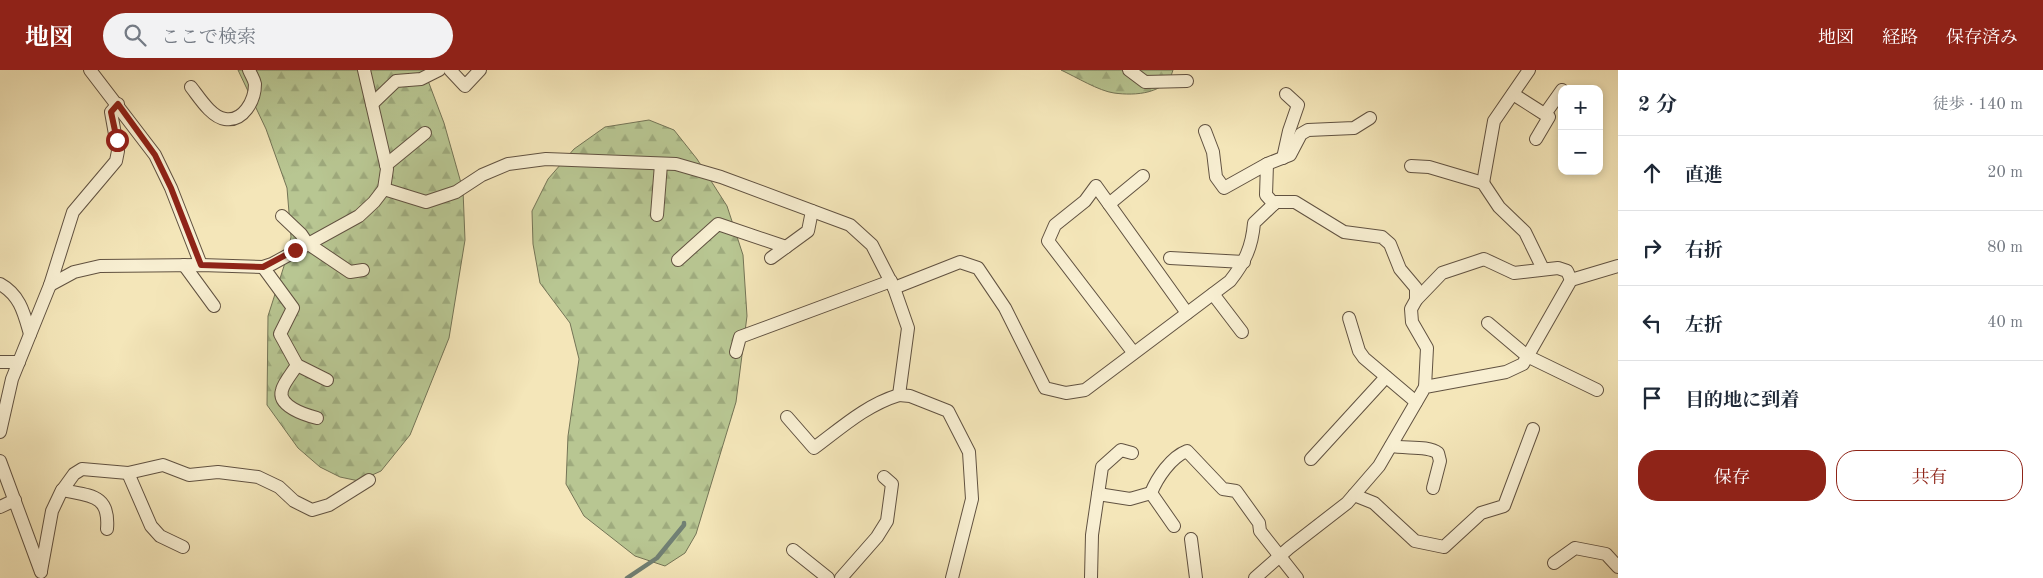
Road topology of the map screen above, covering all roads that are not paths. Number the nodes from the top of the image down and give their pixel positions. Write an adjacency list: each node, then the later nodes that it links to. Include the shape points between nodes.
1 (90, 70): 14 (street)
2 (249, 70): 10 (street, via 255,82 254,95 246,111 236,119 223,119 204,104)
3 (364, 70): 15 (street)
4 (439, 70): 15 (street, via 421,79 396,82)
5 (450, 70): 6 (street, via 465,86)
6 (480, 70)
7 (1130, 70): 9 (street, via 1145,82)
8 (1529, 70): 12 (street)
9 (1187, 81)
10 (191, 87)
11 (1286, 94): 21 (street, via 1298,105)
12 (1513, 94): 16 (street); 27 (street, via 1494,121)
13 (1558, 96): 16 (street)
14 (118, 104): 41 (street, via 155,155); 49 (street, via 111,112 118,151 116,161 73,212)
15 (372, 104): 24 (street)
16 (1545, 114): 20 (street, via 1549,117)
17 (1370, 118): 21 (street, via 1354,128 1308,130 1300,134 1290,155)
18 (1205, 131): 23 (street, via 1213,152 1216,177 1224,188)
19 (425, 133): 24 (street)
20 (1536, 139)
21 (1283, 158): 23 (street)
22 (661, 164): 28 (street, via 546,159 508,164 482,175 456,192 426,202); 31 (street, via 676,164 721,177); 32 (street)
23 (1267, 164): 30 (street, via 1266,195)
24 (386, 165): 28 (street)
25 (1411, 166): 27 (street, via 1430,167)
26 (1143, 176): 29 (street)
27 (1483, 183): 45 (street, via 1499,207 1525,232)
28 (384, 189): 34 (street, via 359,216)
29 (1109, 204): 53 (street); 59 (street, via 1096,186 1085,201 1055,225 1048,241)
30 (1274, 204): 39 (street, via 1254,223 1252,242); 51 (street, via 1295,202 1344,232 1382,237 1390,244 1400,269 1416,288)
31 (812, 211): 35 (street, via 808,232); 48 (street, via 850,225 872,245)
32 (658, 214)
33 (282, 216): 34 (street)
34 (307, 243): 43 (street); 44 (street, via 350,272)
35 (786, 247): 36 (street); 38 (street, via 718,224)
36 (771, 258)
37 (1170, 258): 39 (street)
38 (678, 260)
39 (1244, 262): 50 (street, via 1230,281)
40 (184, 265): 41 (street); 49 (street, via 100,266 74,272); 52 (street)
41 (201, 265): 43 (street)
42 (1618, 266): 46 (street)
43 (263, 267): 63 (street, via 293,308 280,334)
44 (363, 270)
45 (1543, 270): 46 (street, via 1558,268 1567,271); 51 (street, via 1514,273 1484,258 1442,273)
46 (1571, 280): 60 (street)
47 (0, 284): 57 (street, via 20,301)
48 (893, 284): 58 (street, via 740,338); 59 (street, via 960,262 978,268 1006,308 1045,388 1066,393 1085,390); 68 (street, via 908,328)
49 (50, 286): 57 (street)
50 (1213, 294): 53 (street); 56 (street)
51 (1416, 300): 66 (street, via 1411,309 1412,322 1427,348)
52 (214, 306)
53 (1187, 313): 59 (street)
54 (1350, 318): 64 (street, via 1358,351)
55 (1488, 323): 60 (street)
56 (1242, 332)
57 (30, 334): 62 (street)
58 (736, 352)
59 (1134, 352)
60 (1527, 356): 66 (street, via 1523,364 1506,372); 67 (street)
61 (0, 362): 62 (street)
62 (19, 362): 73 (street)
63 (298, 365): 65 (street); 71 (street, via 282,390 283,398 297,411)
64 (1386, 376): 69 (street); 76 (street)
65 (327, 380)
66 (1425, 387): 69 (street)
67 (1597, 390)
68 (899, 395): 70 (street, via 882,400 862,412 814,448); 99 (street, via 948,410 969,452 972,499)
69 (1416, 402): 74 (street)
70 (787, 417)
71 (317, 418)
72 (1533, 429): 85 (street, via 1504,506 1481,513 1444,547 1416,541 1374,503)
73 (0, 432)
74 (1391, 446): 81 (street, via 1432,448 1438,453 1440,461); 85 (street, via 1380,466)
75 (1132, 453): 84 (street, via 1121,450 1102,467)
76 (1311, 459)
77 (0, 461): 86 (street)
78 (128, 473): 80 (street, via 163,465 189,474 218,472 258,477 312,510 328,505); 82 (street, via 82,469); 91 (street, via 151,526 160,536)
79 (884, 477): 98 (street, via 892,484 887,521)
80 (369, 480)
81 (1433, 488)
82 (62, 490): 89 (street, via 95,497 108,514); 96 (street, via 52,512)
83 (1151, 493): 84 (street, via 1130,499); 88 (street); 93 (street, via 1156,479 1180,453 1186,451 1223,489 1236,491)
84 (1098, 494): 100 (street, via 1092,535)
85 (1354, 495): 93 (street)
86 (14, 500): 87 (street); 96 (street)
87 (0, 507)
88 (1174, 526)
89 (108, 529)
90 (1191, 539): 101 (street)
91 (183, 547)
92 (793, 550): 97 (street)
93 (1279, 557): 102 (street); 103 (street)
94 (1554, 563): 95 (street, via 1575,548 1606,554)
95 (1618, 567)
96 (41, 575)
97 (828, 578)
98 (841, 578)
99 (952, 578)
100 (1091, 578)
101 (1196, 578)
102 (1255, 578)
103 (1297, 578)

